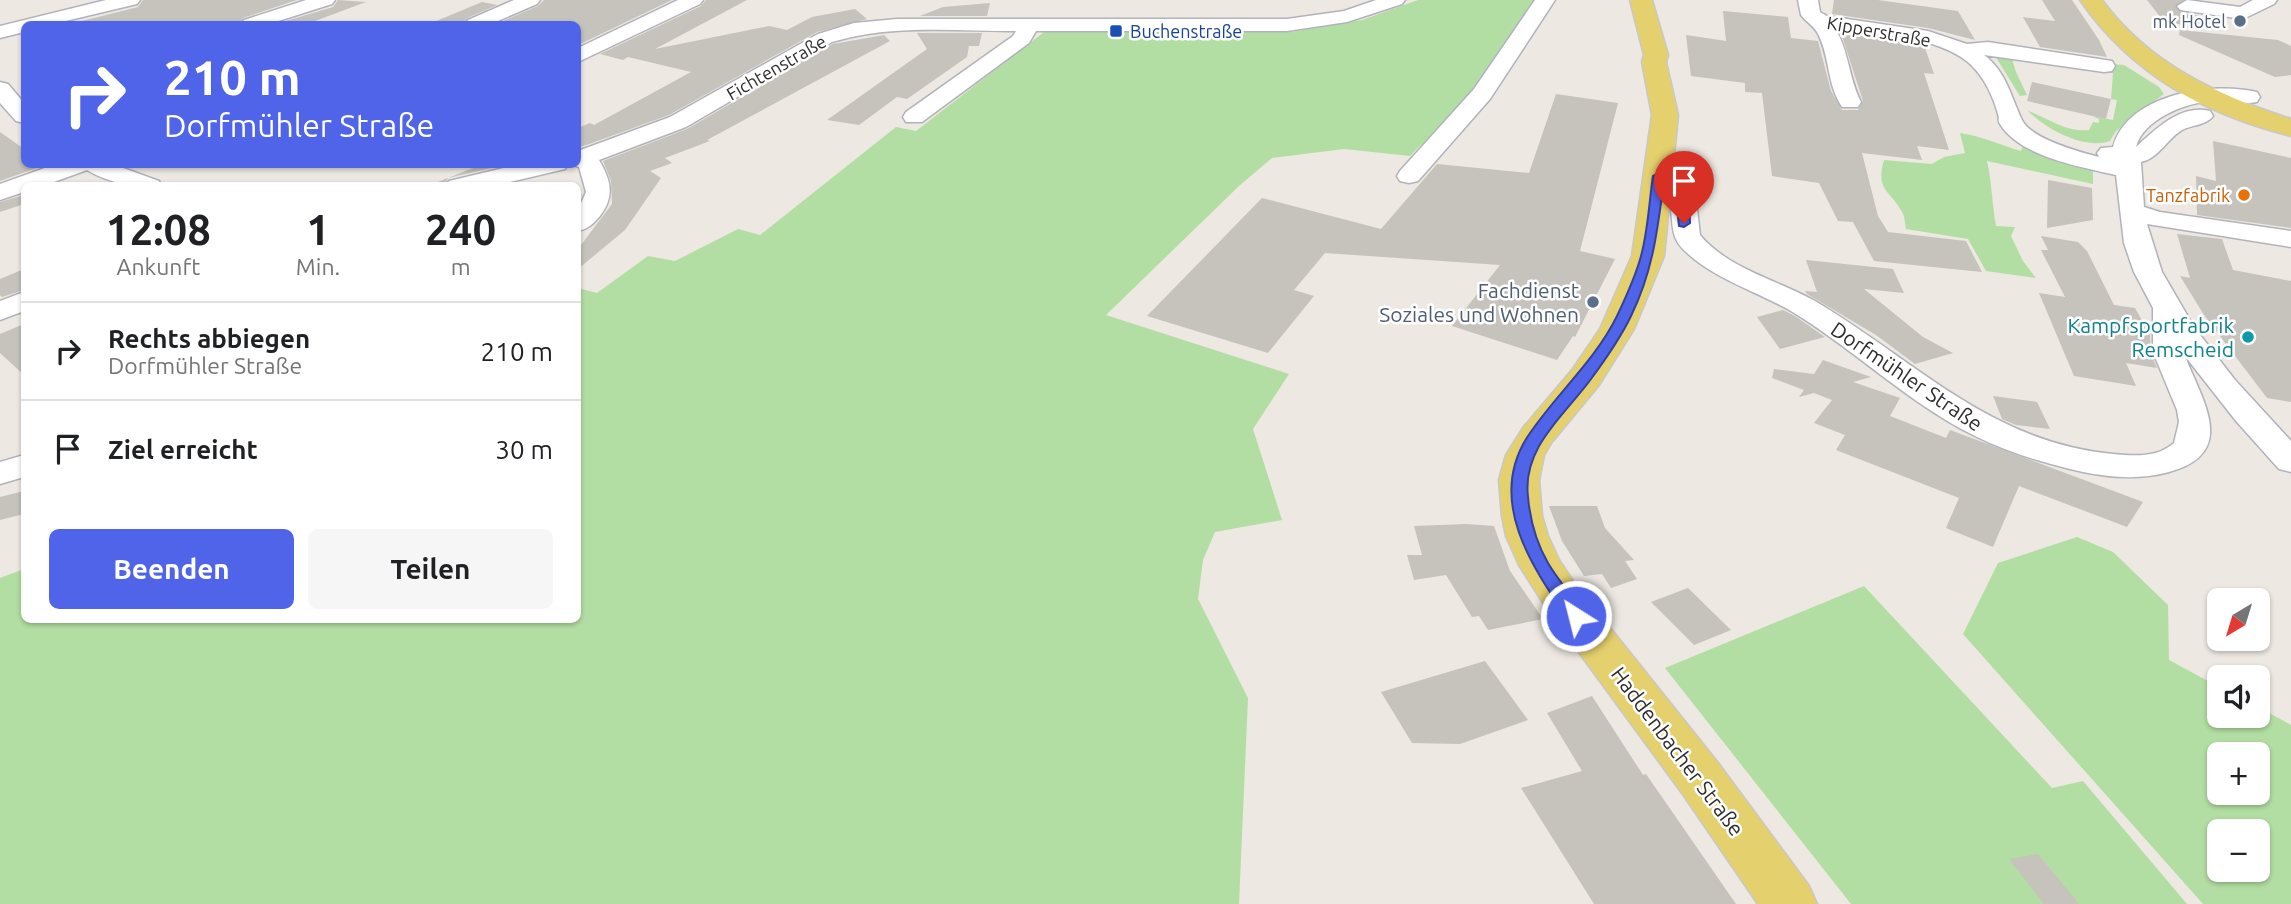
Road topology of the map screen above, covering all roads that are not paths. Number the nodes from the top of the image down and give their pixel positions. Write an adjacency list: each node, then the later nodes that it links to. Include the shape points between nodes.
1 (130, 0): 13 (street)
2 (325, 0): 14 (street)
3 (530, 0): 15 (street)
4 (693, 0): 23 (street)
5 (1395, 0): 18 (street, Fichtenstraße, via 1318,22 1263,26 1229,17)
6 (1545, 0): 38 (street, via 1482,94)
7 (1808, 0): 16 (street, Kipperstraße, via 1811,15)
8 (2091, 0): 25 (main road, via 2133,51 2173,80)
9 (2267, 0): 11 (street, via 2244,14)
10 (919, 4): 17 (street)
11 (2187, 6)
12 (1635, 7): 39 (main road, Haddenbacher Straße, via 1656,55 1665,115)
13 (43, 21)
14 (260, 21)
15 (481, 21)
16 (1821, 21): 22 (street, Kipperstraße, via 1925,38); 27 (street)
17 (897, 25): 18 (street, Fichtenstraße); 33 (street, Fichtenstraße, via 854,29 825,38 678,122)
18 (1028, 26): 31 (street, via 1023,39)
19 (21, 27): 20 (street)
20 (0, 32)
21 (2158, 40): 28 (main road)
22 (1964, 50): 24 (street, Kipperstraße, via 1988,48); 34 (street, Kipperstraße, via 1986,67 2016,128 2045,146)
23 (581, 54)
24 (2105, 66)
25 (2206, 94): 28 (main road); 34 (street, via 2175,103 2147,119 2123,149)
26 (8, 95): 29 (street)
27 (1850, 102)
28 (2242, 102): 30 (main road); 32 (main road); 34 (street, via 2170,128)
29 (21, 112)
30 (2291, 114)
31 (914, 117)
32 (2291, 128)
33 (581, 158): 46 (street, via 598,177 600,195)
34 (2128, 164): 45 (street)
35 (69, 168): 40 (street)
36 (101, 168): 41 (street)
37 (538, 168): 42 (street)
38 (1409, 176)
39 (1658, 176): 51 (street, Dorfmühler Straße, via 1682,200 1685,233 1695,246 1730,270 1803,307 1984,428 2065,457 2132,467 2157,465 2178,456 2189,446); 56 (main road, Haddenbacher Straße, via 1641,278 1603,352 1525,455 1519,480 1522,516 1540,565 1560,595)
40 (29, 182)
41 (137, 182)
42 (476, 182)
43 (21, 185): 44 (street)
44 (0, 192)
45 (2131, 211): 47 (street, via 2156,219); 49 (street, via 2138,246)
46 (581, 220)
47 (2291, 239)
48 (21, 302): 50 (street)
49 (2167, 304): 51 (street, Dorfmühler Straße, via 2168,352 2187,390); 52 (street, via 2219,380)
50 (0, 311)
51 (2194, 431)
52 (2277, 431): 53 (street)
53 (2291, 461)
54 (21, 467): 55 (street)
55 (0, 472)
56 (1790, 904)

